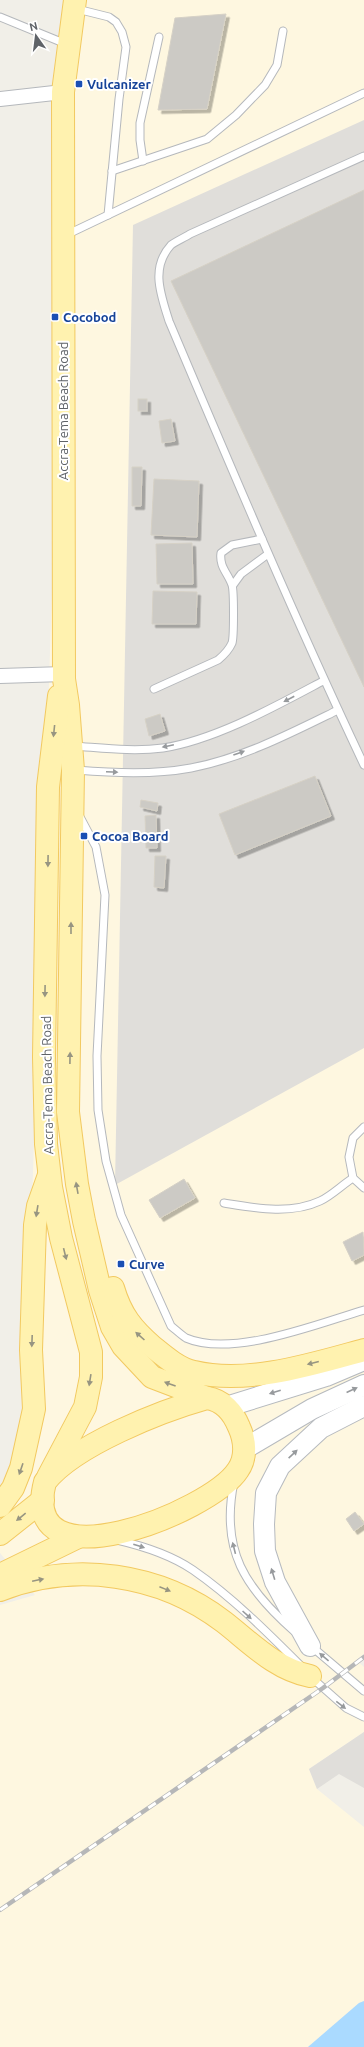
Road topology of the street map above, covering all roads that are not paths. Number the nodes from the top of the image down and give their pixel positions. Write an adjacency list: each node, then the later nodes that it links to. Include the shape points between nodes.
1 (74, 4): 5 (main road, Accra-Tema Beach Road); 11 (lane, via 116,22 126,47)
2 (0, 18): 5 (lane)
3 (283, 31): 10 (lane, via 277,65 265,86 236,115 207,139)
4 (159, 37): 10 (lane, via 140,123)
5 (68, 45): 6 (main road, Accra-Tema Beach Road)
6 (63, 92): 8 (street); 13 (main road, Accra-Tema Beach Road)
7 (364, 93): 12 (lane)
8 (0, 99)
9 (364, 156): 14 (lane, via 190,234 172,244 161,259 158,275 169,321)
10 (143, 161): 11 (lane)
11 (112, 171): 12 (lane)
12 (108, 215): 13 (lane)
13 (64, 236): 18 (main road, Accra-Tema Beach Road)
14 (262, 539): 15 (lane); 16 (lane, via 232,545 221,553 221,564)
15 (268, 554): 16 (lane, via 241,574); 19 (lane)
16 (233, 585): 20 (lane, via 233,634 232,643 226,653 218,660)
17 (0, 676): 18 (street)
18 (64, 677): 22 (main road, Accra-Tema Beach Road); 27 (main road, Accra-Tema Beach Road, one-way to 27, via 57,704 48,787 44,1057 46,1144)
19 (323, 681): 21 (lane); 22 (lane, one-way to 22, via 270,709 193,741 162,748 131,750)
20 (154, 689)
21 (338, 710): 23 (lane); 24 (lane, one-way to 21, via 128,773 190,768 220,761 273,741)
22 (72, 746): 24 (main road, Accra-Tema Beach Road)
23 (364, 766)
24 (73, 770): 25 (main road, Accra-Tema Beach Road)
25 (72, 801): 31 (main road, Accra-Tema Beach Road, one-way to 25, via 68,1112); 32 (lane, via 96,847 105,896 96,1056 98,1110 106,1161 121,1215 171,1326 185,1338 206,1343 249,1343)
26 (364, 1127): 28 (lane, via 353,1138 348,1157)
27 (50, 1174): 41 (main road, Accra-Tema Beach Road, one-way to 41, via 61,1238 90,1345 91,1377 85,1407); 43 (main road, one-way to 43, via 38,1206 35,1225 32,1427 13,1488)
28 (353, 1178): 29 (lane); 30 (lane, via 320,1201 295,1208 264,1210)
29 (364, 1188)
30 (224, 1203)
31 (84, 1221): 33 (main road, one-way to 31, via 295,1368 241,1376 193,1372 165,1357 136,1332 119,1308 98,1245); 36 (main road, Accra-Tema Beach Road, one-way to 31, via 152,1377 123,1346 112,1327 100,1290)
32 (364, 1310)
33 (364, 1350)
34 (364, 1360): 38 (main road, one-way to 38, via 326,1376)
35 (364, 1385): 39 (main road, one-way to 35, via 312,1409)
36 (207, 1398): 38 (main road, Accra-Tema Beach Road, via 216,1399); 41 (main road, via 150,1417 95,1444)
37 (364, 1406): 49 (main road, one-way to 37, via 275,1582 265,1551 266,1493 280,1466 320,1428)
38 (226, 1407): 39 (main road, via 242,1433)
39 (244, 1449): 40 (main road, via 243,1460)
40 (236, 1473): 46 (main road, via 212,1495 148,1524); 49 (lane, one-way to 40, via 274,1614 251,1588 235,1552 229,1526)
41 (48, 1477): 42 (main road, Accra-Tema Beach Road)
42 (43, 1500): 44 (main road, one-way to 44); 45 (main road, via 49,1522 60,1532)
43 (0, 1506)
44 (0, 1534)
45 (78, 1537): 46 (main road); 47 (main road)
46 (101, 1537): 50 (lane, one-way to 50, via 132,1543 161,1553 192,1569 234,1603)
47 (0, 1575)
48 (0, 1590): 50 (main road, one-way to 50, via 58,1576 110,1575 147,1582 187,1598 223,1621 262,1654 298,1673)
49 (310, 1646): 51 (lane, one-way to 49)
50 (310, 1676): 52 (lane, one-way to 52, via 346,1708)
51 (364, 1691)
52 (364, 1717)

